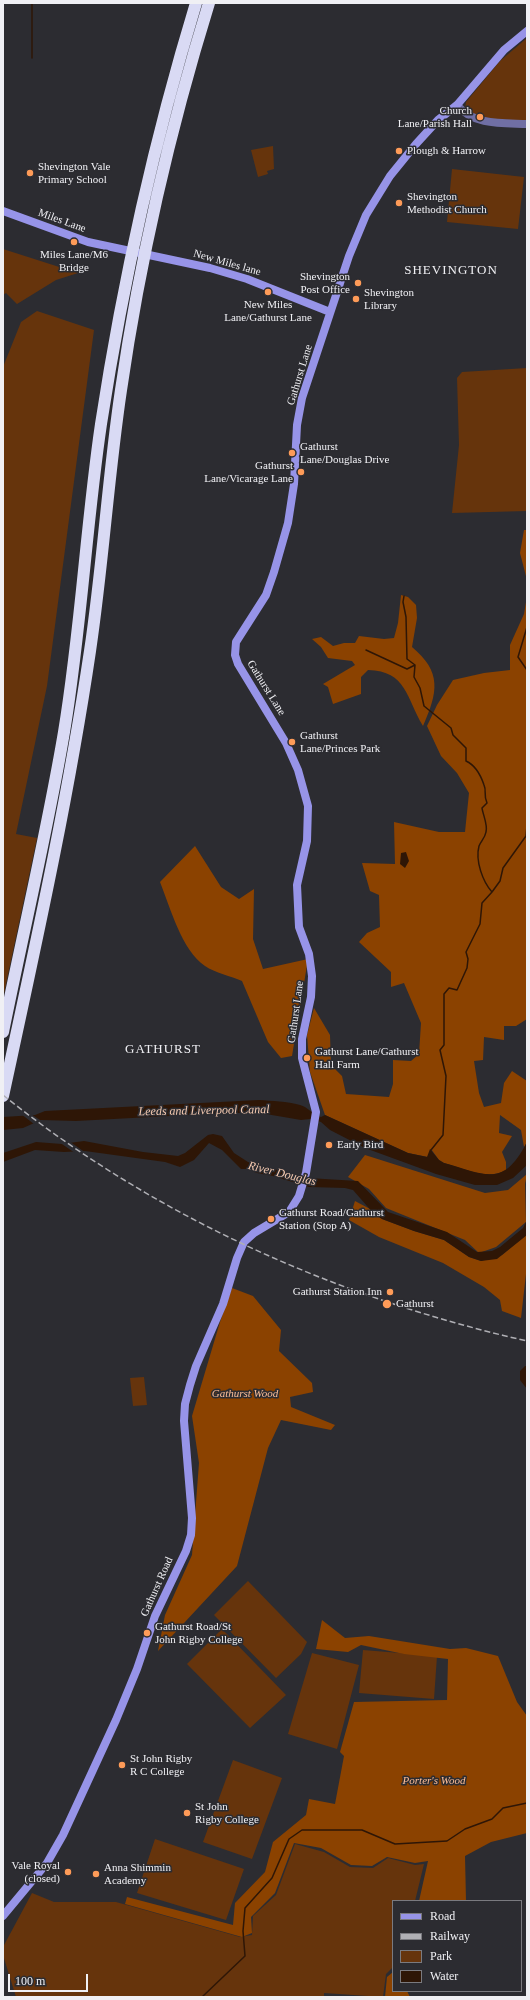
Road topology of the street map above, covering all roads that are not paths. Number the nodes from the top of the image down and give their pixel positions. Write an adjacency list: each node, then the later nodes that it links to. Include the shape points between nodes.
1 (196, 3): 9 (highway, via 156,147 130,259 101,425 64,732)
2 (209, 3): 10 (highway, via 168,149 144,256 121,391 90,648 74,752)
3 (527, 31): 4 (main road, Gathurst Lane, via 500,54)
4 (457, 105): 5 (street, via 481,121); 8 (main road, Gathurst Lane, via 438,120 416,144 390,176 366,215)
5 (527, 124)
6 (3, 211): 7 (main road, Miles Lane, via 88,242)
7 (114, 248): 8 (main road, New Miles lane, via 210,268 247,279)
8 (330, 312): 11 (main road, Gathurst Lane, via 299,411 293,495 280,553 266,595 239,637 235,650 238,664 286,743 298,770 308,806 308,834 297,879 297,911 300,933 309,954 311,968 311,997 303,1030 302,1049 305,1070 316,1107 306,1173 297,1202 289,1212)
9 (3, 1032)
10 (3, 1096)
11 (244, 1242): 12 (main road, Gathurst Road, via 223,1304 196,1366 185,1404 184,1421 192,1518 186,1552 155,1616 116,1720 63,1835 47,1863)
12 (3, 1916)

